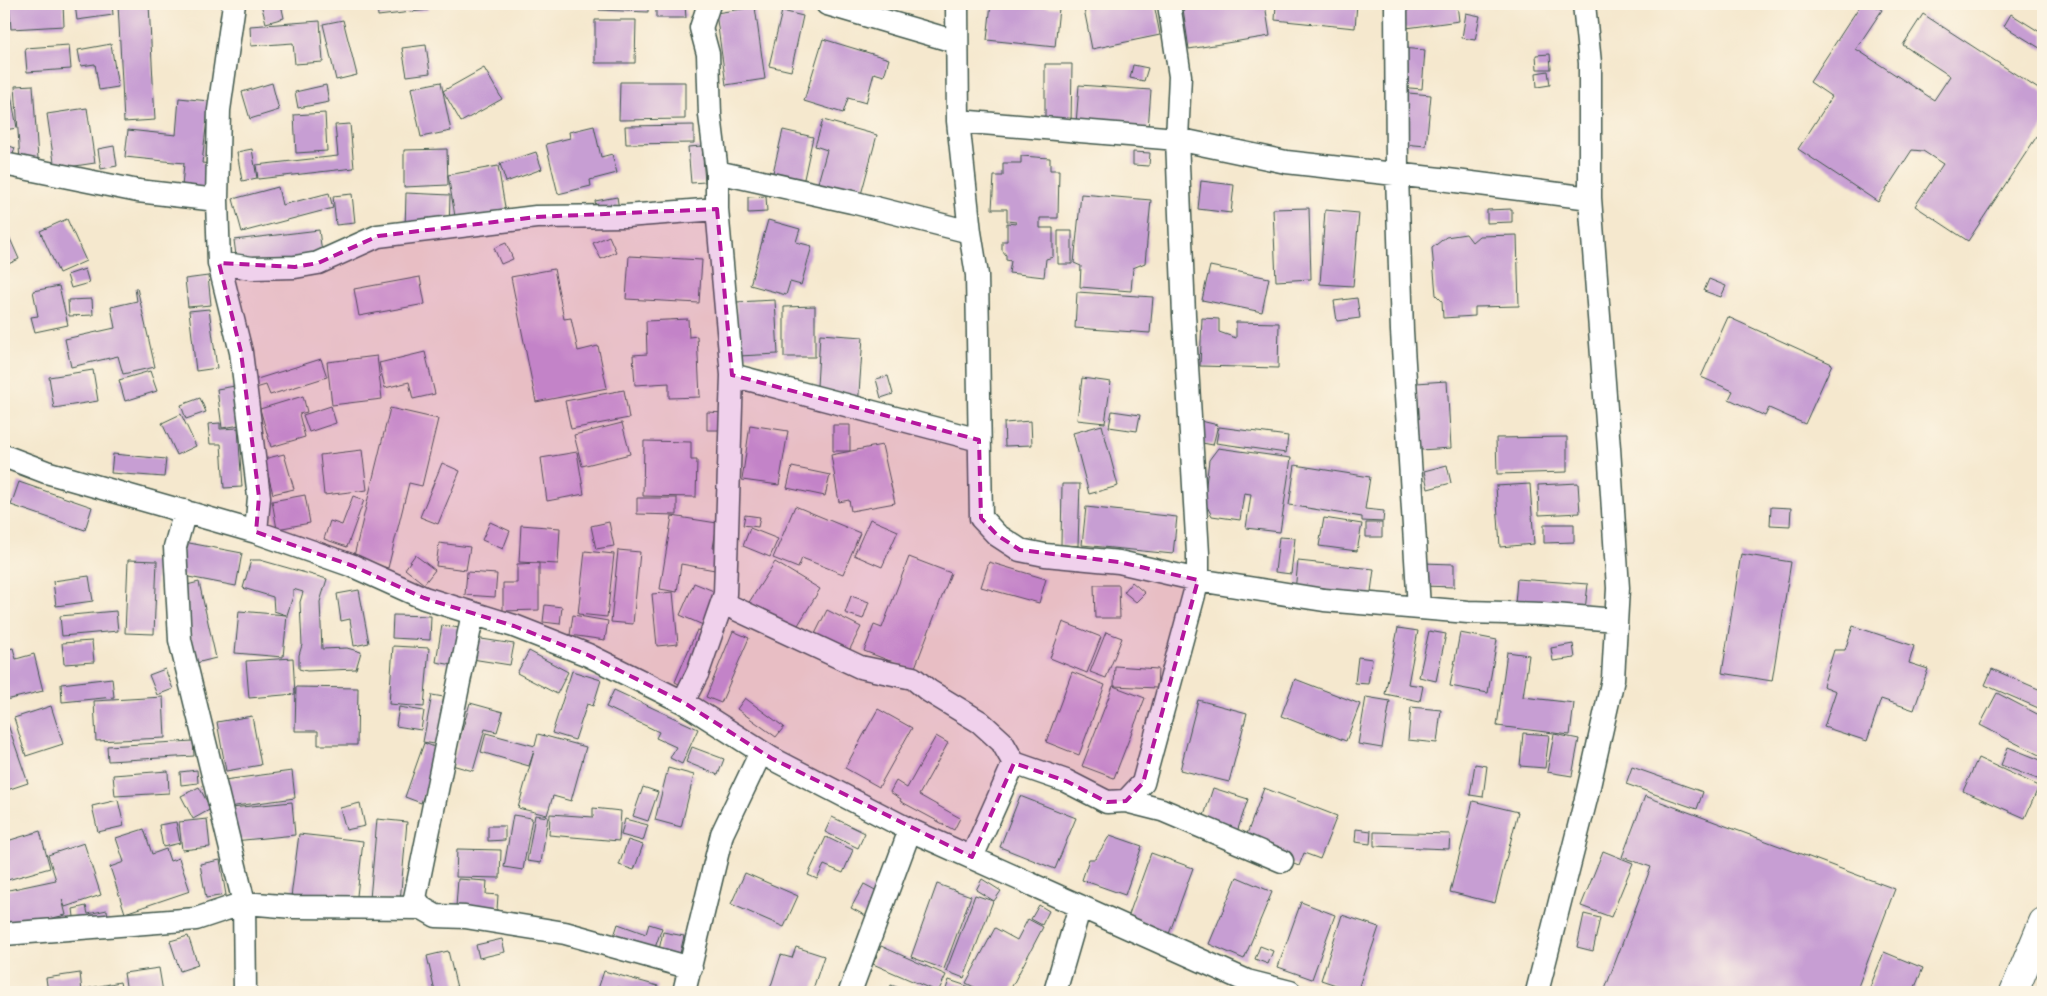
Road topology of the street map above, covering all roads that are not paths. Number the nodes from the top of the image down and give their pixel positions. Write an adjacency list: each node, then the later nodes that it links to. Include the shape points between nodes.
1 (234, 4): 15 (street, via 219,110)
2 (709, 4): 12 (street, via 702,28 708,54 710,114)
3 (827, 4): 8 (street)
4 (957, 4): 8 (street)
5 (1169, 4): 10 (street, via 1180,76)
6 (1396, 4): 13 (street)
7 (1584, 4): 14 (street, via 1590,63)
8 (957, 42): 9 (street)
9 (958, 121): 10 (street); 17 (street)
10 (1178, 139): 13 (street, via 1286,162); 24 (street)
11 (4, 164): 15 (street, via 138,191)
12 (717, 172): 16 (street); 17 (street)
13 (1397, 174): 14 (street); 26 (street, via 1402,331)
14 (1590, 198): 28 (street, via 1610,458 1618,588)
15 (216, 200): 18 (street)
16 (717, 209): 18 (street, via 626,216 536,217 378,236 318,263 295,267 252,268); 19 (street)
17 (970, 232): 20 (street, via 977,275)
18 (220, 263): 23 (street, via 241,352 259,496)
19 (732, 374): 20 (street); 25 (street)
20 (979, 440): 24 (street, via 981,518 996,535 1020,550 1119,562)
21 (4, 456): 22 (street, via 46,472)
22 (185, 511): 23 (street); 36 (street, via 175,548 180,640)
23 (256, 532): 27 (street, via 353,566 424,598)
24 (1198, 580): 26 (street, via 1324,600); 32 (street, via 1143,783)
25 (723, 603): 29 (street, via 698,672); 31 (street, via 860,667 914,678 980,722 1002,742)
26 (1418, 608): 28 (street)
27 (473, 613): 29 (street, via 588,655); 38 (street, via 415,898)
28 (1616, 620): 47 (street, via 1613,679 1587,796)
29 (683, 702): 30 (street)
30 (761, 752): 33 (street); 41 (street, via 722,834)
31 (1014, 764): 32 (street, via 1066,781 1107,802); 34 (street)
32 (1126, 801): 35 (street, via 1162,810)
33 (910, 830): 34 (street); 44 (street)
34 (972, 857): 37 (street)
35 (1282, 861)
36 (244, 903): 38 (street, via 293,907); 40 (street, via 196,919); 42 (street)
37 (1080, 906): 45 (street); 46 (street, via 1246,981)
38 (422, 908): 41 (street, via 436,916 464,917 565,933)
39 (2043, 922): 48 (street)
40 (4, 934)
41 (691, 968): 43 (street)
42 (245, 992)
43 (684, 992)
44 (850, 992)
45 (1055, 992)
46 (1290, 992)
47 (1536, 992)
48 (2014, 992)

